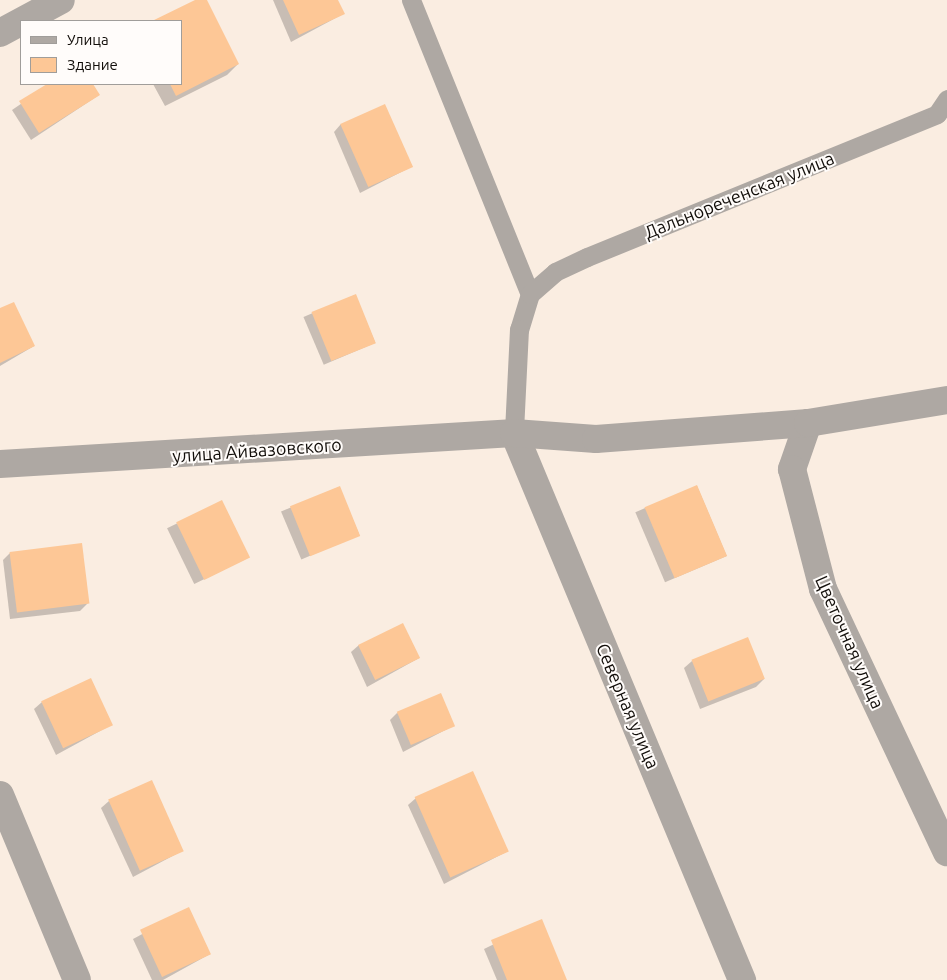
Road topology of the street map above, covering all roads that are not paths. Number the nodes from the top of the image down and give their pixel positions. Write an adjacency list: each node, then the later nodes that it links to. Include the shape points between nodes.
1 (61, 0): 3 (street)
2 (410, 0): 7 (lane)
3 (24, 20)
4 (20, 22): 5 (street)
5 (0, 33)
6 (947, 99): 7 (lane, Дальнореченская улица, via 937,114 588,257 556,272)
7 (530, 294): 10 (lane, via 519,329)
8 (947, 400): 9 (street, улица Айвазовского)
9 (808, 423): 10 (street, улица Айвазовского, via 596,439); 13 (street, Цветочная улица, via 792,469 823,589)
10 (514, 432): 11 (street, улица Айвазовского); 15 (street, Северная улица)
11 (0, 464)
12 (0, 795): 14 (street)
13 (947, 852)
14 (77, 980)
15 (742, 980)

